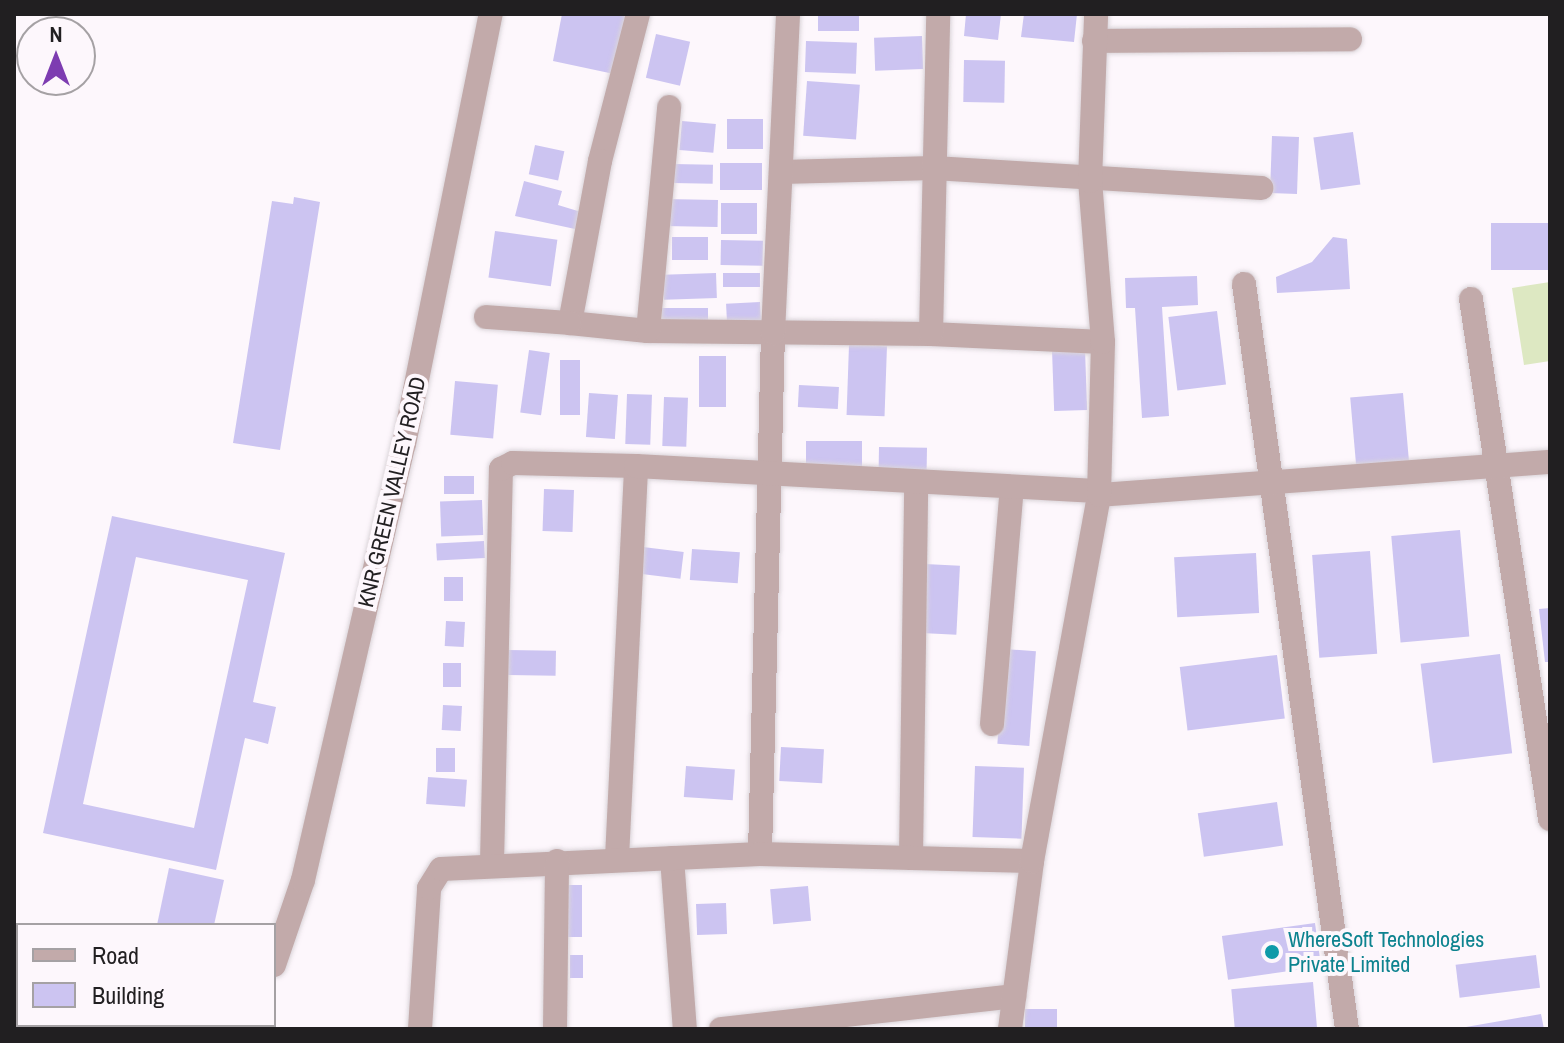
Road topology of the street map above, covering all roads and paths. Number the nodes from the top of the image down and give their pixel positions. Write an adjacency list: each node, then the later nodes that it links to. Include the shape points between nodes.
1 (491, 14): 38 (street, KNR GREEN VALLEY ROAD, via 397,475 303,880)
2 (638, 14): 16 (street, via 600,161)
3 (788, 14): 10 (street)
4 (938, 14): 9 (street)
5 (1096, 14): 7 (street)
6 (1350, 39): 7 (street)
7 (1094, 41): 11 (street)
8 (669, 107): 17 (street)
9 (934, 168): 10 (street); 11 (street); 19 (street)
10 (781, 172): 18 (street)
11 (1090, 181): 12 (street); 20 (street)
12 (1261, 188)
13 (1244, 284): 26 (street)
14 (1471, 299): 23 (street)
15 (486, 317): 16 (street)
16 (570, 323): 17 (street)
17 (648, 331): 18 (street)
18 (773, 333): 19 (street); 24 (street)
19 (931, 334): 20 (street)
20 (1103, 342): 28 (street)
21 (1550, 462): 23 (street)
22 (636, 466): 24 (street); 32 (street); 37 (street, via 513,463 501,469)
23 (1496, 466): 26 (street); 30 (street)
24 (771, 474): 25 (street); 31 (street)
25 (916, 483): 27 (street); 34 (street)
26 (1270, 483): 28 (street); 46 (street)
27 (1012, 488): 28 (street); 29 (street)
28 (1097, 493): 36 (street)
29 (992, 724)
30 (1550, 819)
31 (760, 854): 33 (street); 34 (street)
32 (617, 858): 33 (street); 35 (street)
33 (672, 858): 43 (street)
34 (911, 858): 36 (street)
35 (557, 861): 37 (street); 42 (street)
36 (1032, 861): 39 (street)
37 (492, 863): 41 (street, via 441,869 429,888)
38 (276, 959)
39 (1014, 996): 40 (street); 45 (street)
40 (788, 1025): 44 (street)
41 (420, 1029)
42 (555, 1029)
43 (685, 1029)
44 (721, 1029)
45 (1010, 1029)
46 (1347, 1029)

